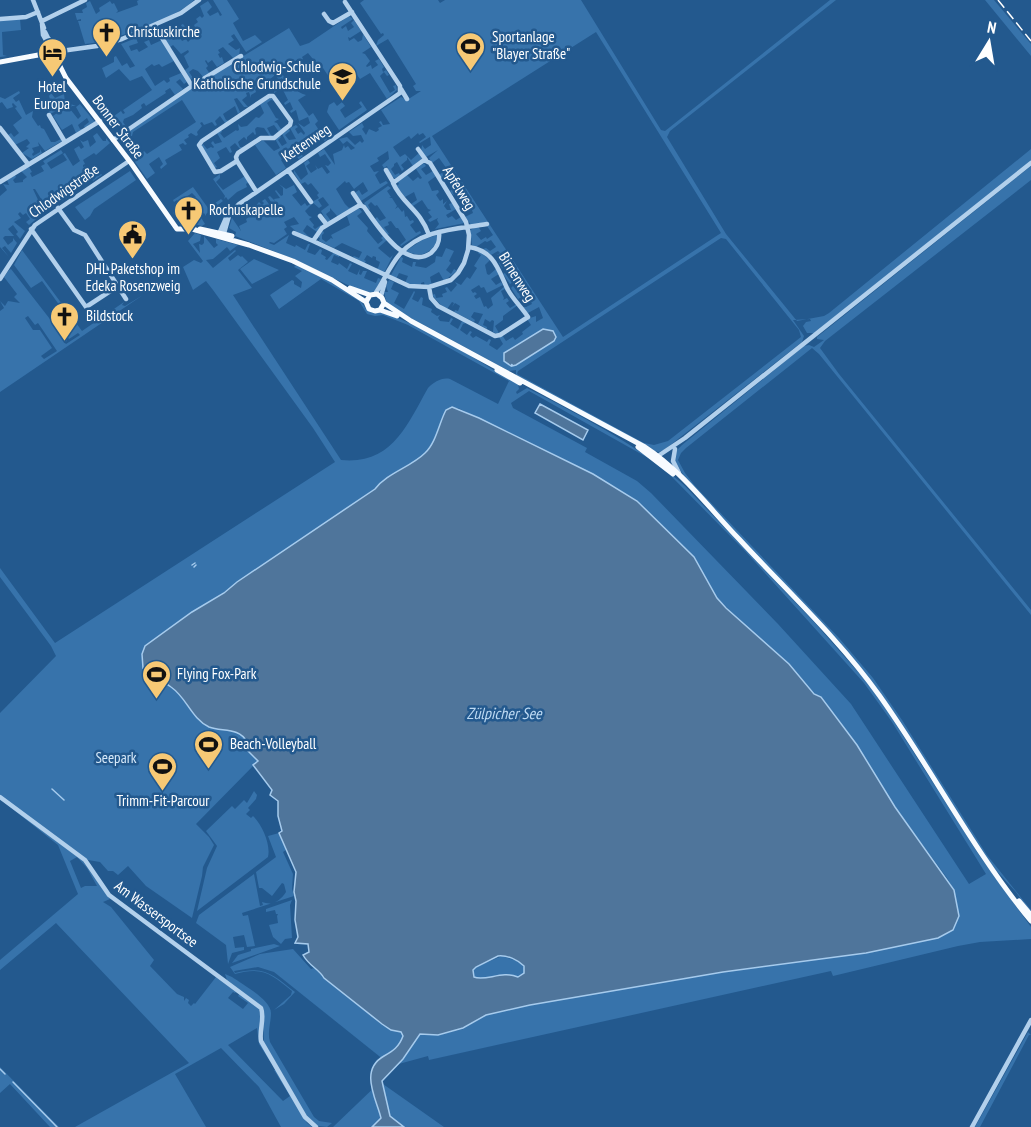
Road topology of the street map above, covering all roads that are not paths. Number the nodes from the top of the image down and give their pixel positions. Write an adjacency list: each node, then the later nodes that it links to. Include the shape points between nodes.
1 (33, 0): 5 (street)
2 (85, 0): 9 (street)
3 (199, 0): 10 (street, via 186,11)
4 (345, 2): 6 (street)
5 (38, 12): 8 (street); 9 (street)
6 (352, 12): 7 (street, via 333,23); 17 (street)
7 (324, 14)
8 (0, 19)
9 (42, 21): 11 (street); 11 (street, via 43,35)
10 (154, 25): 12 (street, via 108,44); 16 (street)
11 (52, 49): 12 (main road); 14 (main road, via 52,57); 15 (main road)
12 (61, 51): 14 (main road)
13 (241, 56): 16 (street)
14 (56, 58): 20 (main road, Bonner Straße, via 66,78)
15 (0, 62)
16 (192, 86): 24 (street)
17 (400, 92): 18 (street); 32 (street, Kettenweg)
18 (407, 99)
19 (49, 115): 25 (street)
20 (100, 121): 24 (main road, Bonner Straße); 25 (street)
21 (299, 122): 22 (street)
22 (288, 127): 29 (street, via 274,138 261,138 238,153); 29 (street, via 291,121 275,98 269,96 199,144 215,172)
23 (0, 128): 31 (street)
24 (113, 140): 28 (main road, Bonner Straße)
25 (65, 142): 31 (street)
26 (418, 149): 27 (street)
27 (426, 160): 35 (street, Apfelweg); 44 (street, Apfelweg)
28 (129, 161): 40 (street, Chlodwigstraße); 48 (main road, Bonner Straße, via 180,225)
29 (237, 161): 36 (street)
30 (1031, 163): 64 (street)
31 (28, 164): 34 (street)
32 (288, 170): 36 (street, Kettenweg); 38 (street)
33 (386, 170): 35 (street)
34 (0, 182)
35 (393, 182): 49 (street, via 422,218)
36 (256, 191): 48 (street, Kettenweg, via 229,214)
37 (353, 193): 39 (street)
38 (311, 202)
39 (361, 205): 43 (street); 52 (street)
40 (58, 208): 45 (street, Chlodwigstraße); 56 (street, via 74,230 85,235)
41 (320, 216): 43 (street)
42 (487, 224): 44 (street)
43 (327, 225): 50 (street)
44 (467, 227): 46 (street); 51 (street)
45 (31, 229): 54 (street, Chlodwigstraße); 56 (street, via 86,307)
46 (439, 232): 49 (street); 52 (street, via 438,244 429,254 416,257)
47 (294, 233): 50 (street)
48 (221, 235): 55 (main road, Bonner Straße, via 238,238)
49 (429, 235): 52 (street)
50 (313, 241): 53 (street)
51 (469, 247): 57 (street, via 456,276); 57 (street, Birnenweg, via 490,256 528,317 495,336 438,306)
52 (402, 251): 53 (street)
53 (387, 276): 57 (street, via 412,287); 58 (street)
54 (0, 279)
55 (332, 280): 58 (main road, Bonner Straße); 60 (main road, Bonner Straße)
56 (118, 286): 59 (street)
57 (429, 287)
58 (375, 295): 60 (main road); 61 (main road)
59 (126, 299)
60 (366, 302): 62 (main road, Bonner Straße, via 371,310)
61 (384, 303): 62 (main road); 63 (main road)
62 (380, 310): 63 (main road, Bonner Straße)
63 (411, 321): 66 (main road, via 504,375 628,438)
64 (685, 438): 65 (street); 66 (street)
65 (675, 449): 66 (street); 67 (street, via 674,464)
66 (659, 459): 67 (main road); 68 (main road)
67 (690, 486): 68 (main road)
68 (709, 508): 70 (main road, via 873,687)
69 (0, 798): 74 (street, Am Wassersportsee, via 85,860 109,895 261,1008 261,1041 305,1117)
70 (1000, 879): 71 (main road); 72 (main road)
71 (1031, 915)
72 (1031, 921)
73 (1031, 1020): 75 (street)
74 (316, 1127)
75 (972, 1127)

